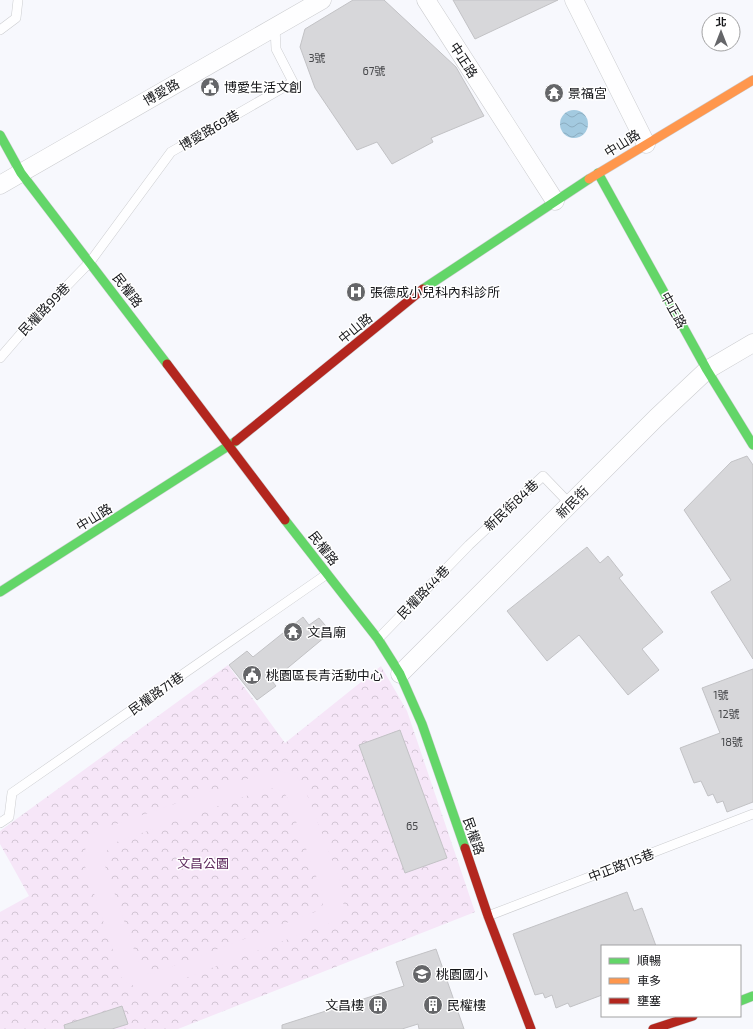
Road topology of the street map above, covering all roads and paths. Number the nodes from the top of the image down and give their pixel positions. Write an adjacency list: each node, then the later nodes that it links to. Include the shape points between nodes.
1 (18, 0): 6 (lane, via 16,18)
2 (322, 0): 5 (street, 博愛路)
3 (426, 0): 13 (street, 中正路)
4 (574, 0): 9 (street)
5 (275, 27): 10 (street, 博愛路); 14 (lane, 博愛路69巷, via 276,49 293,82 170,152)
6 (0, 30)
7 (753, 80): 9 (street, 中山路)
8 (0, 135): 10 (street, 民權路)
9 (646, 144): 11 (street, 中山路)
10 (21, 173): 12 (street, 博愛路); 14 (street, 民權路)
11 (598, 173): 13 (street, 中山路); 17 (street, 中正路)
12 (0, 185)
13 (555, 201): 19 (street, 中山路, via 419,292)
14 (90, 262): 16 (lane, 民權路99巷); 19 (street, 民權路)
15 (753, 343): 17 (street, 新民街)
16 (0, 358)
17 (707, 370): 18 (street, 中正路); 20 (street, 新民街)
18 (753, 445)
19 (228, 448): 22 (street, 民權路); 23 (street, 中山路)
20 (570, 504): 21 (lane, 新民街84巷, via 544,476); 25 (street, 新民街)
21 (469, 545): 24 (lane, 民權路44巷)
22 (328, 574): 24 (street, 民權路); 27 (lane, 民權路71巷, via 12,793 9,817)
23 (0, 592)
24 (378, 639): 25 (street, 民權路)
25 (400, 674): 28 (street, 民權路, via 422,724)
26 (753, 814): 28 (lane, 中正路115巷)
27 (0, 823)
28 (488, 916): 32 (street, 民權路)
29 (753, 996): 30 (street)
30 (741, 1000)
31 (690, 1017): 33 (street)
32 (531, 1029)
33 (653, 1029)

